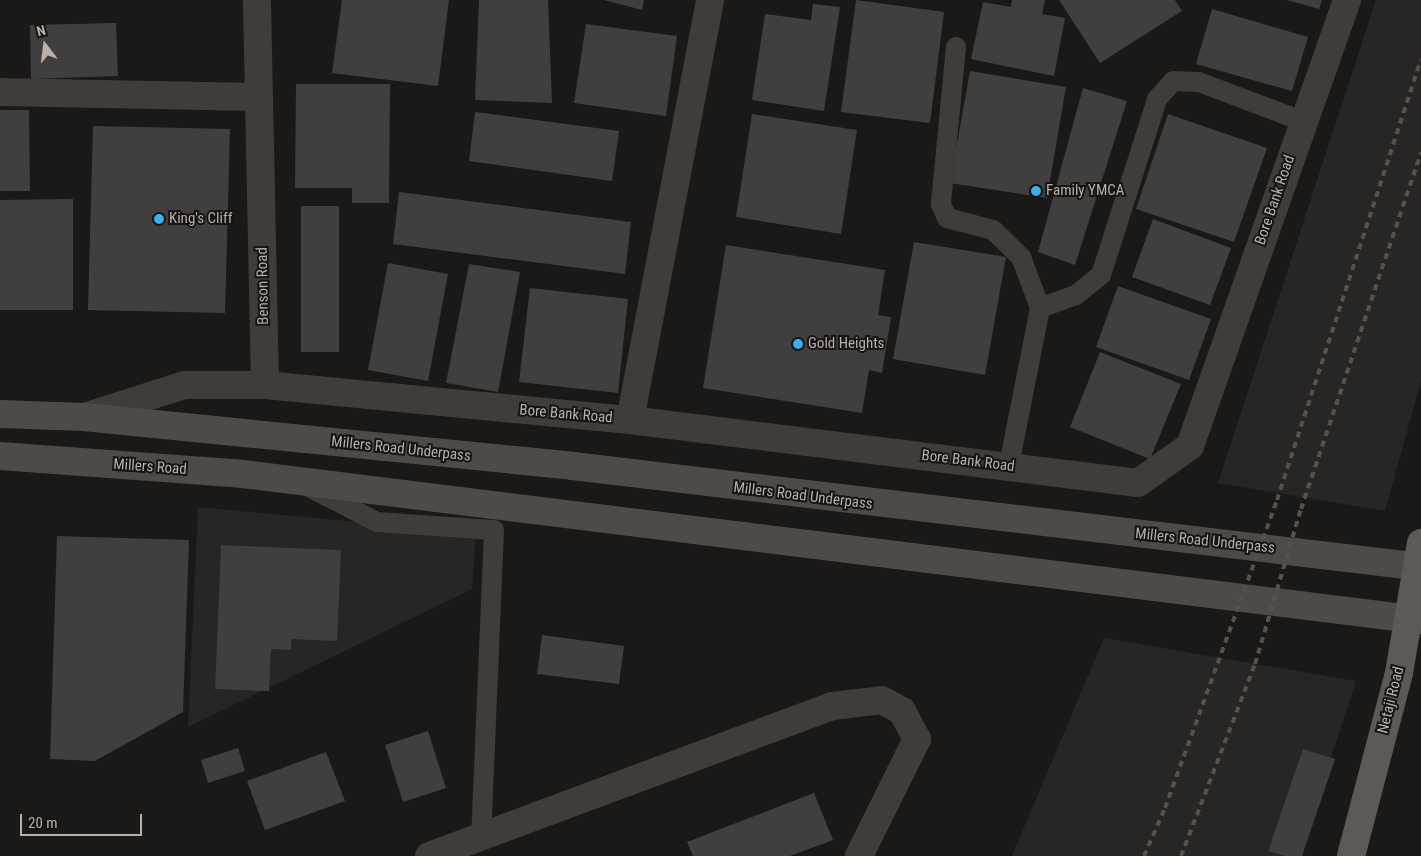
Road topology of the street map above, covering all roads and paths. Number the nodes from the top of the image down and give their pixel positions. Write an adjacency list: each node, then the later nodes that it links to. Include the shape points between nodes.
1 (257, 0): 6 (street, Benson Road)
2 (710, 0): 12 (street)
3 (1346, 0): 7 (street, Bore Bank Road)
4 (956, 46): 8 (lane, via 941,204 948,218 993,230 1021,257)
5 (0, 92): 6 (street)
6 (258, 97): 9 (street, Benson Road)
7 (1302, 121): 8 (lane, via 1199,82 1173,81 1157,99 1101,275 1076,295); 14 (street, Bore Bank Road, via 1190,446 1138,483)
8 (1040, 308): 14 (lane)
9 (265, 385): 11 (street, via 185,385); 12 (street, Bore Bank Road)
10 (0, 414): 11 (main road)
11 (84, 417): 17 (main road, Millers Road Underpass, via 573,466)
12 (630, 420): 14 (street, Bore Bank Road)
13 (0, 456): 15 (main road, Millers Road, via 234,473)
14 (1009, 466)
15 (300, 482): 18 (main road, via 566,511); 19 (lane, via 377,522 494,530)
16 (1421, 543): 22 (main road, Netaji Road, via 1399,672)
17 (1421, 567)
18 (1421, 620)
19 (481, 837): 20 (street); 21 (street, via 832,706 882,700 902,711 917,739)
20 (429, 856)
21 (859, 856)
22 (1351, 856)

